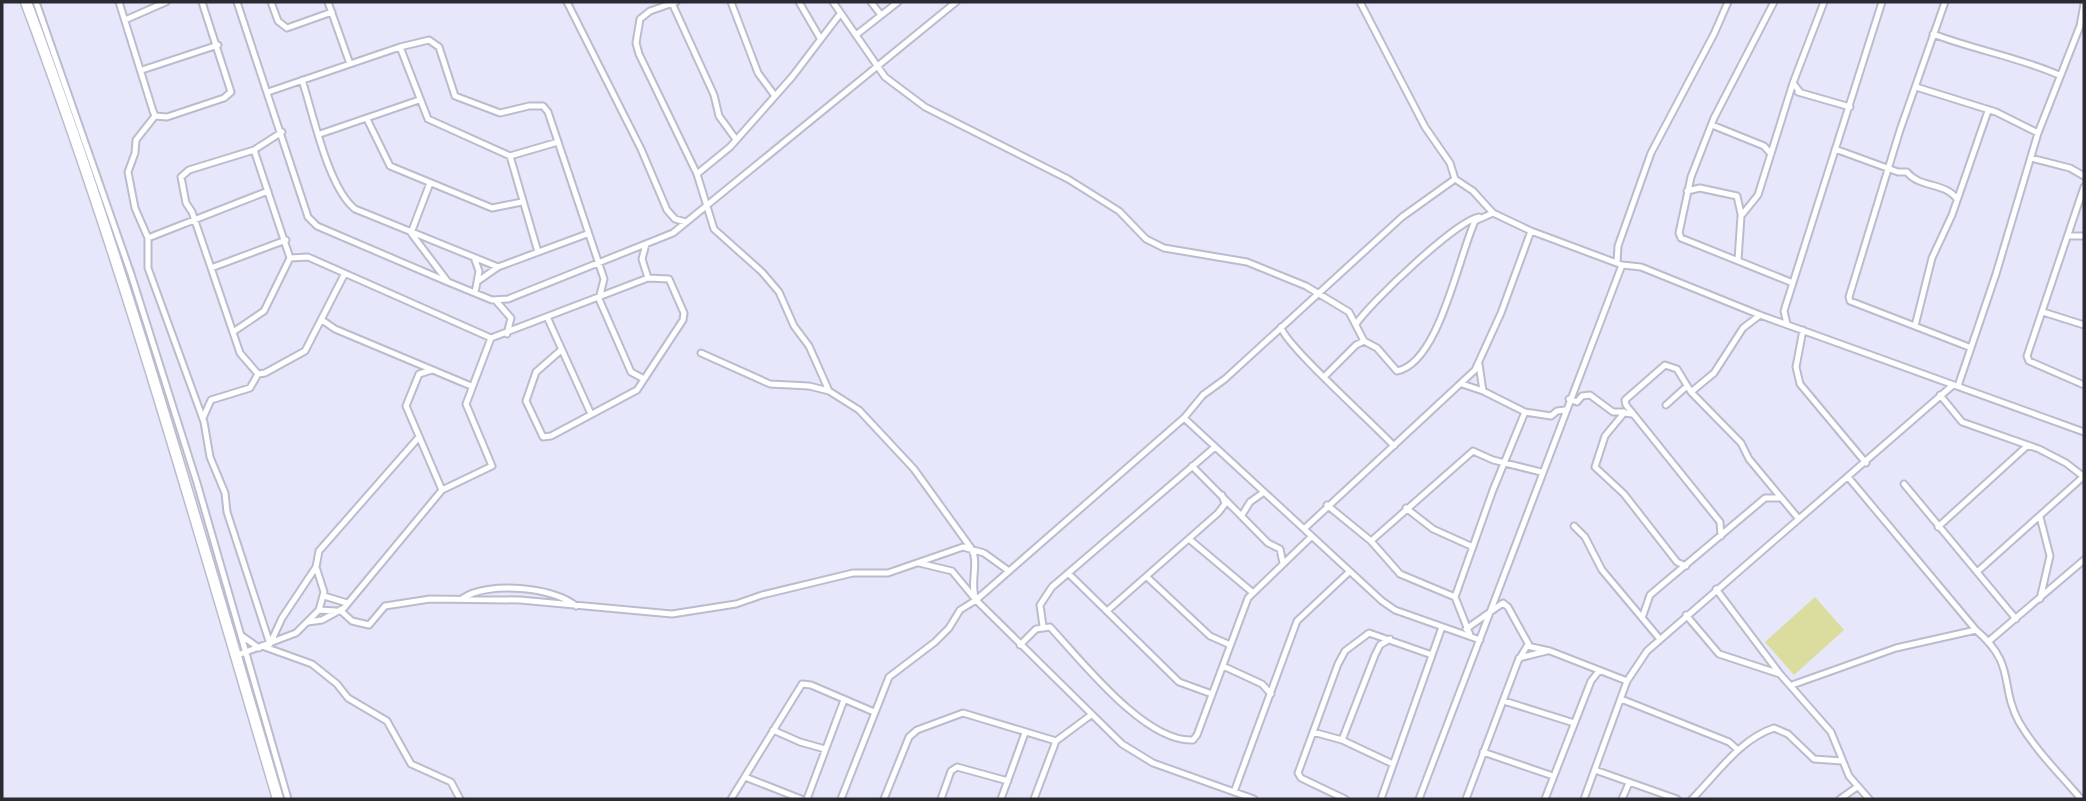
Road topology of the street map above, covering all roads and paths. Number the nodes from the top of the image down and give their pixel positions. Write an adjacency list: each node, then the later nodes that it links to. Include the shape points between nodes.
1 (26, 2): 237 (highway, via 123,281)
2 (36, 2): 226 (street, via 135,286)
3 (119, 2): 27 (street)
4 (166, 2): 27 (street)
5 (202, 2): 31 (street)
6 (237, 2): 40 (street)
7 (271, 2): 24 (street, via 286,28)
8 (328, 2): 24 (street)
9 (566, 2): 79 (street, via 667,210)
10 (731, 2): 43 (street, via 758,73)
11 (799, 2): 30 (street)
12 (833, 2): 25 (street)
13 (871, 2): 26 (street)
14 (898, 2): 26 (street)
15 (956, 2): 34 (street)
16 (1360, 2): 63 (street)
17 (1728, 2): 89 (street, via 1651,153)
18 (1774, 2): 49 (street)
19 (1824, 2): 38 (street)
20 (1882, 2): 45 (street)
21 (1945, 2): 28 (street)
22 (674, 3): 53 (street, via 719,116); 61 (street, via 640,19 636,43)
23 (2084, 4): 36 (street, via 2080,26)
24 (332, 12): 33 (street)
25 (841, 13): 29 (street); 30 (street)
26 (881, 15): 29 (street)
27 (125, 20): 35 (street)
28 (1933, 34): 36 (street, via 1994,50); 39 (street)
29 (856, 35): 34 (street)
30 (820, 38): 43 (street)
31 (218, 45): 35 (street); 47 (street, via 230,88 228,96 167,117)
32 (400, 47): 33 (street); 44 (street); 54 (street, via 429,40 439,47 455,96 462,99 500,113 543,106)
33 (349, 64): 37 (street)
34 (877, 68): 74 (street); 107 (street, via 925,107 1031,158 1107,203 1134,223 1146,239 1164,248 1247,262)
35 (142, 70): 47 (street)
36 (2059, 75): 51 (street)
37 (302, 80): 40 (street); 52 (street)
38 (1793, 83): 41 (street); 42 (street)
39 (1916, 87): 46 (street); 60 (street)
40 (268, 92): 50 (street)
41 (1800, 92): 42 (street); 45 (street)
42 (1789, 94): 57 (street)
43 (775, 96): 53 (street)
44 (419, 100): 48 (street); 58 (street, via 428,119)
45 (1850, 107): 55 (street)
46 (1988, 111): 51 (street); 72 (street)
47 (155, 116): 85 (street, via 136,141 128,172 135,208)
48 (367, 119): 52 (street); 65 (street, via 390,166)
49 (1712, 125): 57 (street, via 1764,146); 64 (street)
50 (282, 132): 56 (street); 105 (street, via 308,217 317,226)
51 (2038, 133): 59 (street)
52 (320, 134): 81 (street, via 334,178 349,204)
53 (735, 138): 61 (street)
54 (558, 142): 58 (street); 82 (street)
55 (1835, 149): 60 (street); 106 (street)
56 (254, 150): 68 (street); 78 (street, via 184,173 182,189)
57 (1771, 154): 71 (street)
58 (510, 156): 73 (street)
59 (2031, 158): 62 (street); 129 (street)
60 (1889, 169): 72 (street, via 1948,190); 122 (street, via 1849,298)
61 (696, 174): 74 (street)
62 (2084, 176)
63 (1455, 179): 75 (street); 109 (street, via 1402,216)
64 (1690, 180): 67 (street); 69 (street)
65 (429, 183): 73 (street, via 492,208); 81 (street)
66 (2084, 187): 83 (street)
67 (1697, 188): 69 (street); 70 (street)
68 (268, 191): 78 (street); 87 (street)
69 (1687, 191): 97 (street, via 1681,238)
70 (1737, 196): 71 (street); 76 (street)
71 (1754, 199): 76 (street)
72 (1957, 199): 122 (street, via 1930,264)
73 (522, 202): 92 (street)
74 (705, 207): 79 (street); 144 (street, via 714,229 779,292)
75 (1493, 213): 77 (street); 80 (street)
76 (1741, 216): 97 (street)
77 (1481, 217): 119 (street, via 1454,229); 128 (street, via 1470,232 1429,344 1413,366 1397,371 1377,348)
78 (194, 218): 85 (street); 101 (street)
79 (686, 222): 88 (street)
80 (1531, 232): 94 (street); 133 (street)
81 (411, 233): 86 (street); 90 (street)
82 (587, 234): 92 (street); 98 (street)
83 (2069, 236): 84 (street); 114 (street)
84 (2084, 236)
85 (148, 238): 156 (street, via 148,268)
86 (426, 239): 90 (street); 96 (street)
87 (286, 240): 93 (street); 101 (street)
88 (646, 244): 91 (street); 95 (street)
89 (1618, 248): 94 (street); 99 (street)
90 (424, 249): 105 (street)
91 (632, 249): 95 (street); 98 (street)
92 (538, 253): 100 (street)
93 (290, 258): 102 (street, via 308,257); 125 (street, via 264,311)
94 (1605, 258): 99 (street)
95 (642, 259): 103 (street)
96 (475, 260): 100 (street); 104 (street)
97 (1738, 260): 106 (street)
98 (597, 262): 110 (street, via 604,279); 111 (street)
99 (1619, 264): 115 (street, via 1642,267); 147 (street)
100 (498, 267): 104 (street)
101 (211, 268): 125 (street)
102 (344, 275): 118 (street); 127 (street)
103 (648, 278): 110 (street); 138 (street, via 669,279 684,313)
104 (478, 281): 108 (street)
105 (448, 282): 108 (street)
106 (1793, 283): 113 (street)
107 (1306, 286): 109 (street); 112 (street)
108 (475, 293): 111 (street)
109 (1318, 293): 112 (street); 119 (street, via 1349,312)
110 (599, 299): 117 (street); 138 (street, via 631,372)
111 (497, 302): 126 (street, via 510,318)
112 (1306, 305): 123 (street)
113 (1784, 311): 116 (street); 120 (street)
114 (2043, 312): 121 (street); 140 (street, via 2027,352 2029,361)
115 (1760, 315): 116 (street); 143 (street, via 1742,328 1714,373)
116 (1771, 318): 120 (street)
117 (548, 319): 126 (street); 130 (street)
118 (321, 320): 132 (street); 135 (street, via 300,356)
119 (1356, 324): 128 (street)
120 (1787, 324): 124 (street)
121 (2084, 325)
122 (1915, 326): 129 (street)
123 (1281, 327): 137 (street, via 1302,356); 155 (street, via 1203,395)
124 (1803, 330): 142 (street); 163 (street, via 1796,367 1800,384)
125 (233, 332): 135 (street, via 246,363)
126 (507, 334): 127 (street)
127 (491, 338): 141 (street)
128 (1364, 341): 137 (street)
129 (1969, 346): 142 (street)
130 (560, 351): 153 (street); 153 (street, via 536,372 526,401 536,426 542,437 551,436)
131 (701, 353): 144 (street, via 770,384)
132 (413, 361): 134 (street); 136 (street)
133 (1479, 364): 139 (street); 145 (street)
134 (433, 370): 136 (street); 141 (street)
135 (258, 374): 156 (street, via 250,388 211,400)
136 (419, 374): 158 (street, via 406,406)
137 (1325, 376): 159 (street)
138 (644, 379): 153 (street, via 627,397)
139 (1462, 384): 145 (street); 159 (street)
140 (2084, 385)
141 (471, 386): 170 (street, via 467,411 492,466)
142 (1956, 386): 146 (street); 157 (street)
143 (1689, 389): 148 (street, via 1674,366 1665,365 1629,393); 149 (street); 168 (street)
144 (829, 391): 190 (street, via 859,410 914,469)
145 (1483, 391): 151 (street)
146 (1940, 395): 160 (street, via 1962,422); 163 (street)
147 (1569, 400): 150 (street); 152 (street, via 1577,402 1590,395 1613,412)
148 (1626, 405): 152 (street); 154 (street)
149 (1666, 405)
150 (1565, 410): 151 (street, via 1551,416); 165 (street)
151 (1525, 412): 162 (street)
152 (1624, 413): 154 (street); 192 (street, via 1605,436 1595,467 1624,494)
153 (591, 414)
154 (1633, 414): 180 (street)
155 (1184, 418): 161 (street); 197 (street)
156 (202, 419): 231 (street, via 209,457 225,493 227,512)
157 (2084, 432)
158 (419, 437): 170 (street); 196 (street, via 319,551)
159 (1394, 446): 175 (street)
160 (2028, 446): 166 (street); 183 (street)
161 (1215, 447): 164 (street); 171 (street)
162 (1503, 463): 165 (street); 176 (street, via 1468,453); 189 (street)
163 (1866, 463): 167 (street)
164 (1192, 466): 172 (street); 199 (street)
165 (1541, 472): 203 (street)
166 (2084, 476): 178 (street)
167 (1848, 477): 179 (street); 224 (street)
168 (1769, 480): 173 (street); 174 (street)
169 (1904, 484): 183 (street)
170 (442, 490): 211 (street)
171 (1264, 492): 177 (street); 184 (street)
172 (1222, 495): 177 (street); 187 (street, via 1225,504)
173 (1766, 498): 174 (street); 181 (street)
174 (1784, 499): 179 (street)
175 (1327, 505): 184 (street); 188 (street)
176 (1406, 508): 188 (street); 189 (street, via 1433,528)
177 (1242, 515): 194 (street, via 1268,543 1280,549)
178 (2040, 517): 198 (street); 208 (street, via 2050,556)
179 (1798, 518): 204 (street)
180 (1720, 522): 181 (street); 185 (street)
181 (1732, 524): 185 (street)
182 (1574, 526): 219 (street, via 1586,537 1602,570)
183 (1938, 527): 198 (street)
184 (1304, 529): 186 (street)
185 (1721, 536): 195 (street)
186 (1311, 537): 194 (street); 200 (street)
187 (1189, 539): 202 (street); 205 (street)
188 (1371, 541): 207 (street, via 1400,574)
189 (1473, 547): 207 (street)
190 (971, 548): 193 (street, via 958,547); 197 (street); 210 (street)
191 (2084, 561): 208 (street)
192 (1677, 562): 195 (street); 201 (street)
193 (919, 564): 210 (street, via 952,571); 213 (street, via 888,573 853,573 736,604 672,614)
194 (1283, 564): 205 (street)
195 (1686, 566): 201 (street)
196 (316, 567): 206 (street); 231 (street)
197 (1009, 571): 210 (street)
198 (1977, 572): 220 (street)
199 (1068, 573): 216 (street); 222 (street, via 1041,601)
200 (1348, 573): 223 (street, via 1395,610); 246 (street, via 1297,621)
201 (1676, 573): 219 (street, via 1650,595)
202 (1147, 577): 216 (street); 232 (street, via 1210,636)
203 (1499, 589): 212 (street); 217 (street)
204 (1716, 589): 218 (street); 242 (street)
205 (1252, 593): 232 (street)
206 (324, 596): 211 (street); 214 (street)
207 (1455, 597): 225 (street)
208 (2040, 598): 220 (street)
209 (462, 599): 213 (street); 213 (street, via 493,589 530,589 566,598); 215 (street, via 389,605 369,625)
210 (976, 600): 233 (street); 250 (street, via 960,610 935,642 889,677)
211 (347, 603): 215 (street)
212 (1506, 604): 217 (street); 234 (street)
213 (576, 606)
214 (319, 610): 215 (street); 221 (street)
215 (338, 611): 221 (street)
216 (1107, 611): 245 (street, via 1179,682)
217 (1491, 611): 225 (street); 229 (street)
218 (1686, 615): 227 (street); 242 (street, via 1719,654)
219 (1642, 618): 227 (street)
220 (2016, 619): 230 (street)
221 (308, 622): 231 (street, via 296,633)
222 (1043, 626): 233 (street); 245 (street, via 1050,627 1122,701 1164,734 1193,740)
223 (1442, 626): 225 (street); 238 (street)
224 (1976, 631): 230 (street); 244 (street, via 1896,648)
225 (1469, 632): 229 (street)
226 (240, 634): 235 (street); 237 (street)
227 (1659, 638): 243 (street)
228 (1391, 639): 238 (street); 254 (street, via 1369,632 1345,651); 256 (street, via 1380,645 1375,655)
229 (1480, 640): 284 (street)
230 (1989, 641): 293 (street, via 2004,663 2019,721)
231 (270, 644): 235 (street)
232 (1228, 644): 240 (street)
233 (1020, 645): 251 (street)
234 (1529, 646): 236 (street); 239 (street)
235 (261, 647): 237 (street); 272 (street, via 312,664 348,698 387,721 411,764 451,782)
236 (1550, 651): 239 (street); 241 (street)
237 (240, 654): 270 (highway); 271 (street)
238 (1432, 656): 262 (street)
239 (1519, 659): 249 (street)
240 (1223, 666): 245 (street); 246 (street, via 1262,684)
241 (1599, 671): 243 (street); 252 (street)
242 (1780, 674): 244 (street)
243 (1628, 681): 247 (street)
244 (1792, 685): 261 (street, via 1831,732)
245 (1212, 694)
246 (1271, 694): 269 (street)
247 (1621, 699): 259 (street, via 1729,741); 263 (street)
248 (844, 701): 250 (street); 253 (street, via 802,684); 258 (street)
249 (1504, 701): 252 (street); 260 (street)
250 (874, 712): 276 (street)
251 (1091, 715): 257 (street); 269 (street, via 1142,758)
252 (1574, 723): 264 (street)
253 (773, 730): 258 (street); 265 (street)
254 (1313, 732): 256 (street); 282 (street, via 1299,775)
255 (1025, 733): 257 (street); 266 (street); 277 (street, via 962,713 917,730 905,741)
256 (1342, 740): 262 (street)
257 (1056, 741): 280 (street)
258 (825, 749): 275 (street)
259 (1738, 750): 261 (street, via 1774,728 1788,734 1814,759); 290 (street)
260 (1483, 752): 264 (street); 285 (street)
261 (1842, 761): 268 (street)
262 (1393, 764): 283 (street)
263 (1595, 770): 267 (street); 287 (street)
264 (1553, 776): 286 (street)
265 (745, 777): 273 (street); 274 (street)
266 (1008, 781): 278 (street, via 957,767 951,771); 279 (street)
267 (1629, 783): 288 (street); 289 (street)
268 (1857, 787): 291 (street); 292 (street)
269 (1234, 792): 281 (street)
270 (278, 799)
271 (288, 799)
272 (460, 799)
273 (731, 799)
274 (801, 799)
275 (807, 799)
276 (841, 799)
277 (884, 799)
278 (942, 799)
279 (1001, 799)
280 (1034, 799)
281 (1254, 799)
282 (1345, 799)
283 (1381, 799)
284 (1419, 799)
285 (1466, 799)
286 (1545, 799)
287 (1584, 799)
288 (1622, 799)
289 (1677, 799)
290 (1692, 799)
291 (1840, 799)
292 (1868, 799)
293 (2081, 799)

